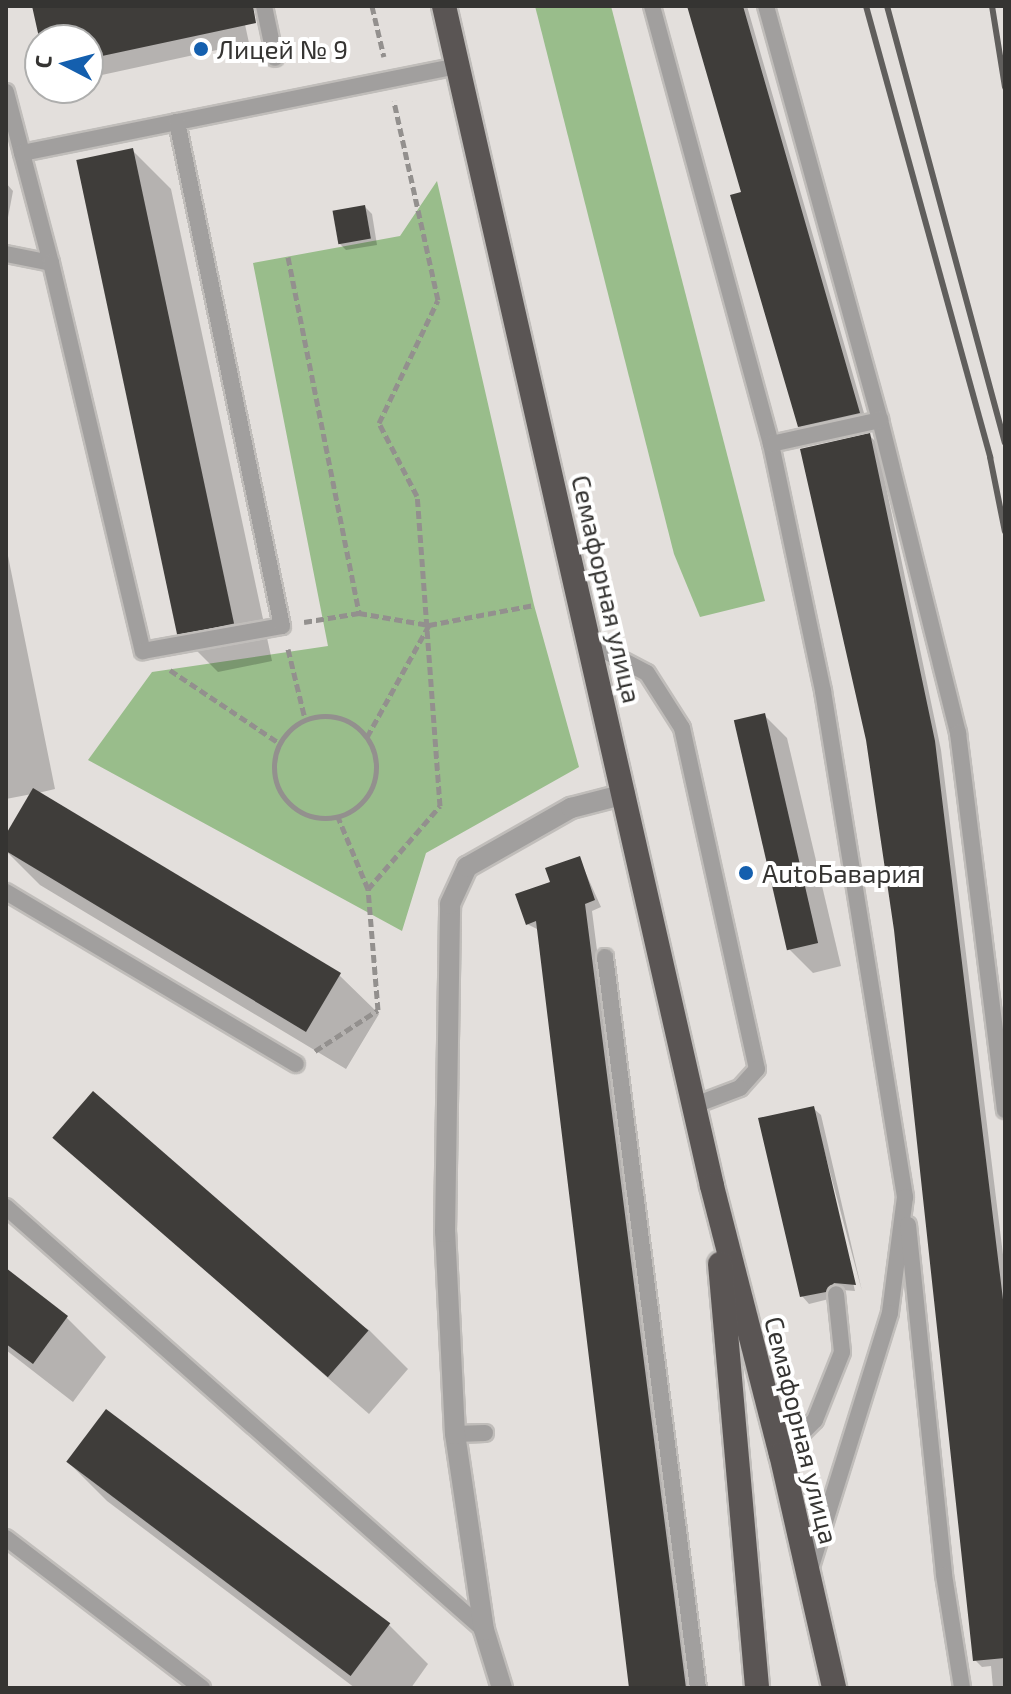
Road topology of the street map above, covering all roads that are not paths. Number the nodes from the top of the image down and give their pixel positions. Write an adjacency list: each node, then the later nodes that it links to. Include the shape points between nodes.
1 (264, 6): 5 (lane)
2 (444, 6): 6 (highway, Семафорная улица)
3 (652, 6): 13 (lane)
4 (766, 6): 12 (lane)
5 (275, 58)
6 (458, 66): 8 (lane); 14 (highway, Семафорная улица)
7 (6, 92): 9 (lane)
8 (177, 122): 9 (lane); 11 (lane, via 282,626 143,651)
9 (22, 153): 11 (lane)
10 (6, 254): 11 (lane)
11 (51, 263)
12 (880, 420): 13 (lane); 20 (lane, via 958,733)
13 (771, 444): 22 (lane, via 823,691)
14 (590, 643): 15 (highway, Семафорная улица); 19 (lane, via 647,673 682,728 757,1069 740,1088)
15 (625, 794): 19 (highway, Семафорная улица); 26 (street, via 571,808 467,867 450,904 445,1232)
16 (6, 892): 18 (lane)
17 (605, 957): 33 (lane)
18 (296, 1064)
19 (695, 1105): 21 (highway, Семафорная улица)
20 (1005, 1110)
21 (712, 1186): 27 (highway, Семафорная улица); 34 (highway, Семафорная улица)
22 (905, 1197): 29 (lane, via 890,1313); 36 (lane, via 944,1575)
23 (6, 1207): 30 (lane)
24 (836, 1294): 27 (lane, via 842,1352 815,1420)
25 (485, 1433): 26 (lane)
26 (455, 1434): 30 (street)
27 (781, 1454): 29 (highway, Семафорная улица)
28 (6, 1538): 31 (lane)
29 (808, 1575): 35 (highway, Семафорная улица)
30 (484, 1630): 32 (street)
31 (202, 1688)
32 (502, 1688)
33 (698, 1688)
34 (757, 1688)
35 (834, 1688)
36 (962, 1688)

